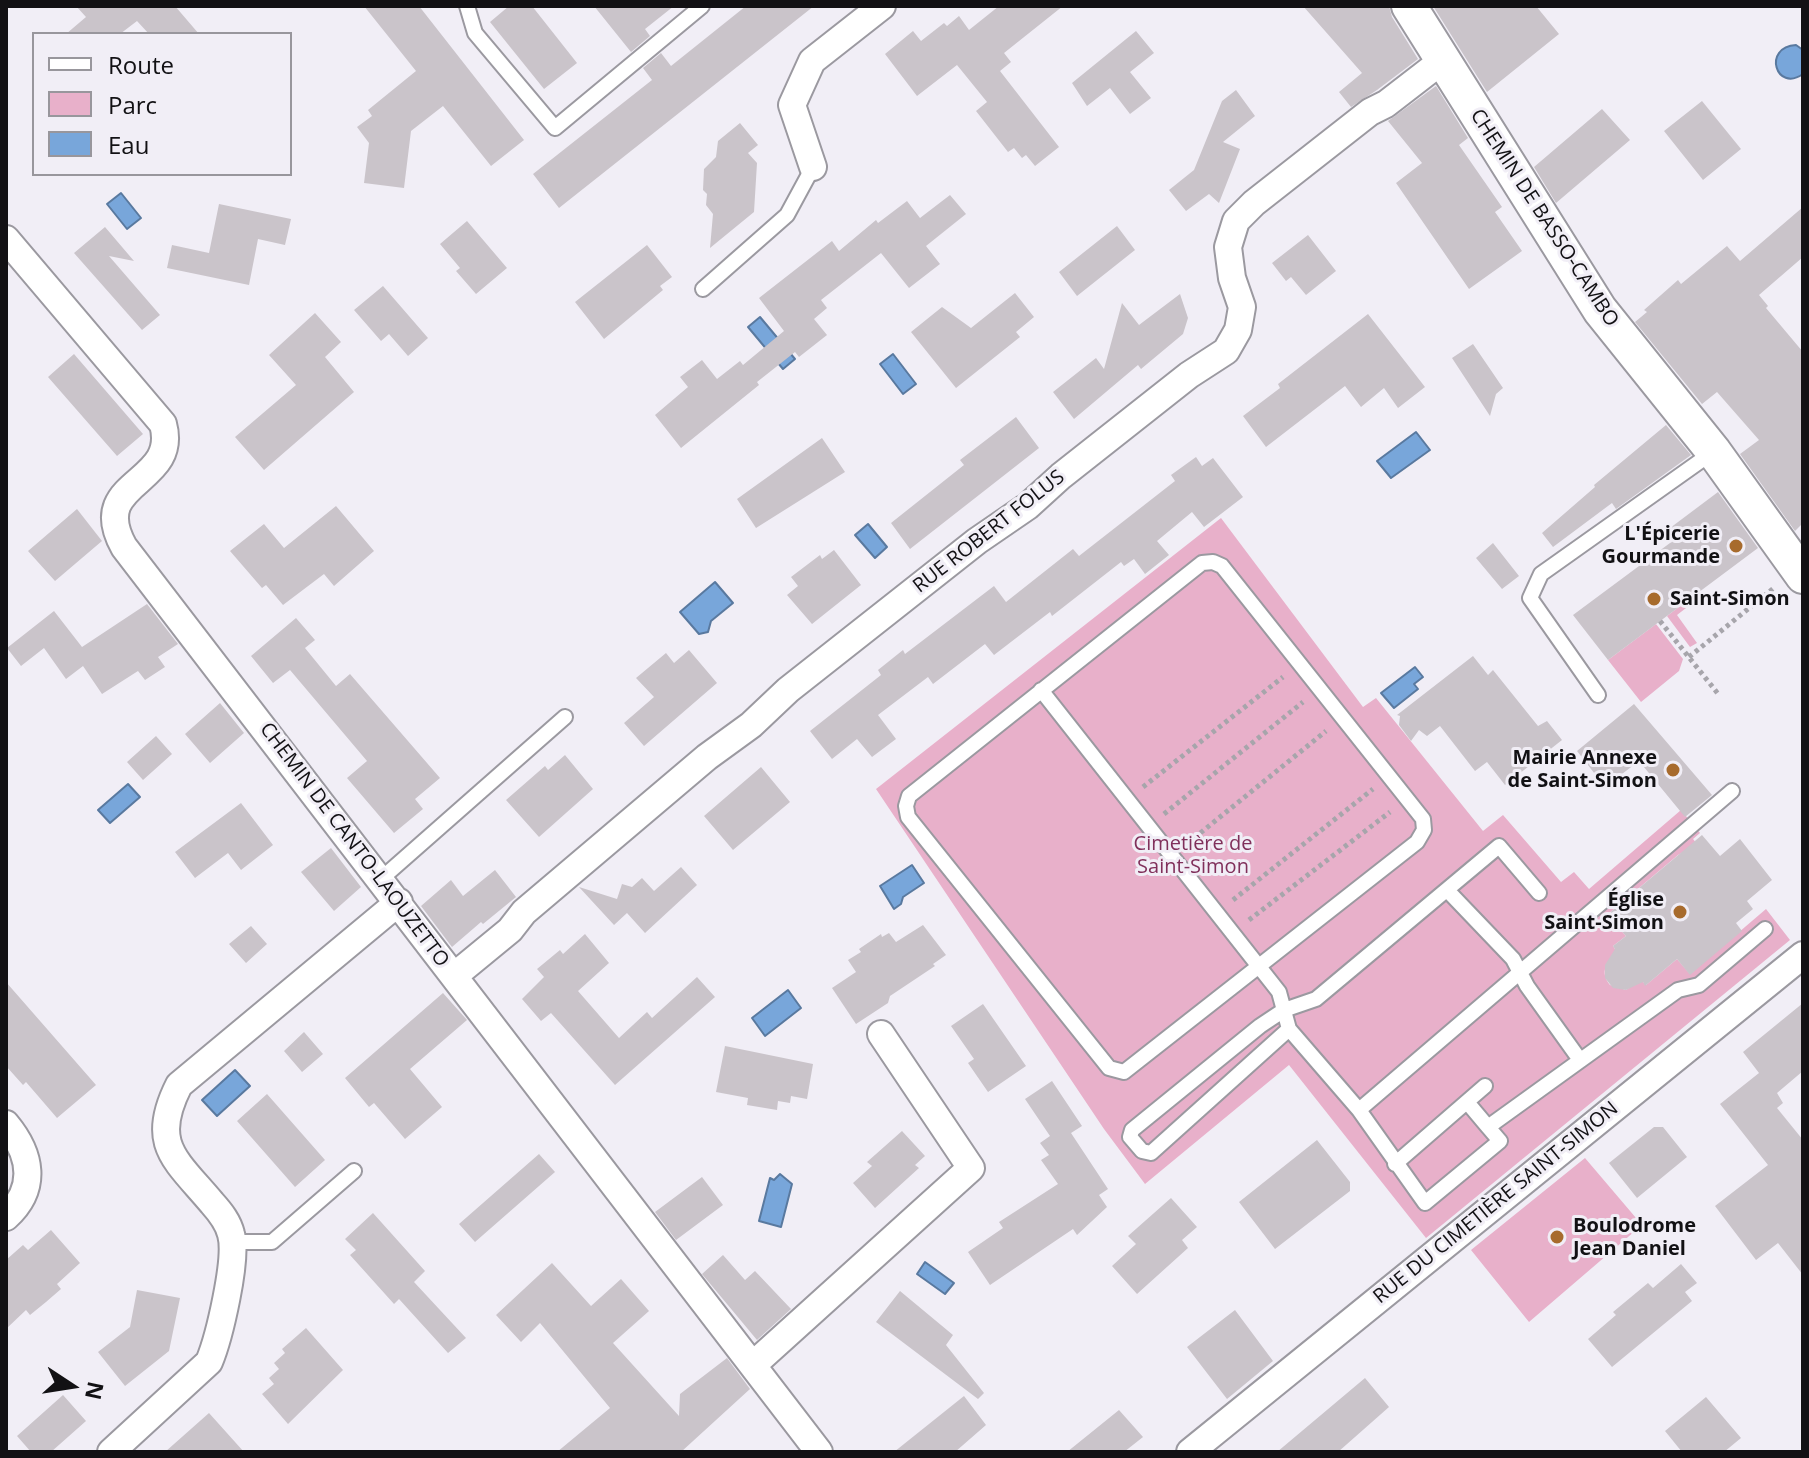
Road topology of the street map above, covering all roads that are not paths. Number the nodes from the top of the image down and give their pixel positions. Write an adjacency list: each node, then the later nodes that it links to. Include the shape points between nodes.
1 (467, 6): 2 (lane, via 475,33 555,128)
2 (702, 6)
3 (882, 6): 6 (street, via 812,61 792,105)
4 (1409, 6): 5 (street, CHEMIN DE BASSO-CAMBO)
5 (1443, 60): 9 (street, CHEMIN DE BASSO-CAMBO, via 1600,310); 23 (street, RUE ROBERT FOLUS, via 1236,221 1228,247 1242,307 1238,330 1226,351 788,690)
6 (813, 167): 8 (lane, via 787,215)
7 (6, 239): 15 (street, CHEMIN DE CANTO-LAOUZETTO, via 163,424 164,452 123,495 115,512 115,530 124,547)
8 (703, 289)
9 (1714, 452): 10 (street, CHEMIN DE BASSO-CAMBO); 12 (lane, via 1541,574 1530,598)
10 (1791, 580)
11 (1041, 690): 21 (lane); 21 (lane, via 909,796 908,817 1109,1068 1124,1072); 21 (lane, via 1202,563 1213,562 1222,566 1423,819 1417,842)
12 (1598, 695)
13 (565, 717): 15 (lane)
14 (1732, 791): 22 (lane)
15 (381, 879): 18 (street, CHEMIN DE CANTO-LAOUZETTO)
16 (1447, 890): 17 (lane, via 1499,846); 22 (lane); 24 (lane, via 1316,999)
17 (1539, 893)
18 (399, 902): 23 (street, CHEMIN DE CANTO-LAOUZETTO); 36 (street, via 179,1085 164,1132 171,1154 224,1217)
19 (1765, 929): 27 (lane, via 1699,985 1678,990)
20 (1803, 955): 40 (street, RUE DU CIMETIÈRE SAINT-SIMON)
21 (1259, 968): 24 (lane, via 1279,992)
22 (1521, 973): 27 (lane); 30 (lane)
23 (454, 976): 37 (street, CHEMIN DE CANTO-LAOUZETTO)
24 (1284, 1010): 25 (lane); 25 (lane, via 1132,1130 1130,1137 1151,1153)
25 (1289, 1029): 30 (lane)
26 (881, 1034): 37 (street, via 971,1168)
27 (1580, 1060): 32 (lane)
28 (1485, 1086): 29 (lane)
29 (1467, 1102): 32 (lane); 33 (lane)
30 (1359, 1110): 33 (lane)
31 (6, 1124): 35 (street, via 21,1142 28,1164 26,1188)
32 (1488, 1127): 33 (lane, via 1500,1141 1425,1203)
33 (1395, 1164)
34 (354, 1171): 36 (lane, via 272,1242)
35 (6, 1217)
36 (233, 1242): 38 (street, via 209,1362)
37 (754, 1364): 39 (street, CHEMIN DE CANTO-LAOUZETTO)
38 (111, 1452)
39 (819, 1452)
40 (1190, 1452)

